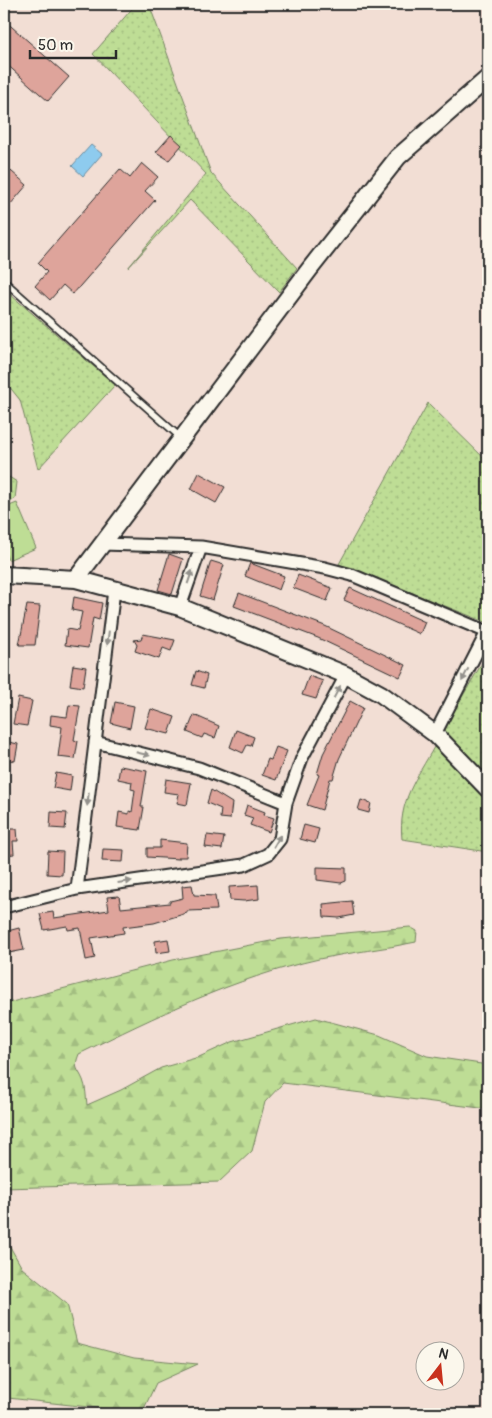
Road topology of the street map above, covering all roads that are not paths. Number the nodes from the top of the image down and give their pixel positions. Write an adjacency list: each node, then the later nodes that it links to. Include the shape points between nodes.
1 (488, 78): 3 (street, via 398,157)
2 (4, 281): 3 (lane)
3 (182, 439): 4 (street)
4 (102, 544): 5 (street); 7 (street)
5 (201, 547): 9 (street, one-way to 5); 10 (street, via 352,575)
6 (4, 575): 7 (street)
7 (76, 579): 8 (street)
8 (114, 590): 9 (street); 13 (street, one-way to 13)
9 (180, 608): 11 (street)
10 (487, 632): 12 (street, one-way to 12)
11 (346, 675): 12 (street, via 380,694); 15 (street, one-way to 11, via 302,758)
12 (435, 734): 14 (street)
13 (95, 742): 15 (street, one-way to 15, via 199,768); 16 (street, one-way to 16)
14 (488, 789)
15 (286, 803): 16 (street, one-way to 15, via 244,865 268,854 280,839)
16 (77, 889): 17 (street)
17 (4, 907)

